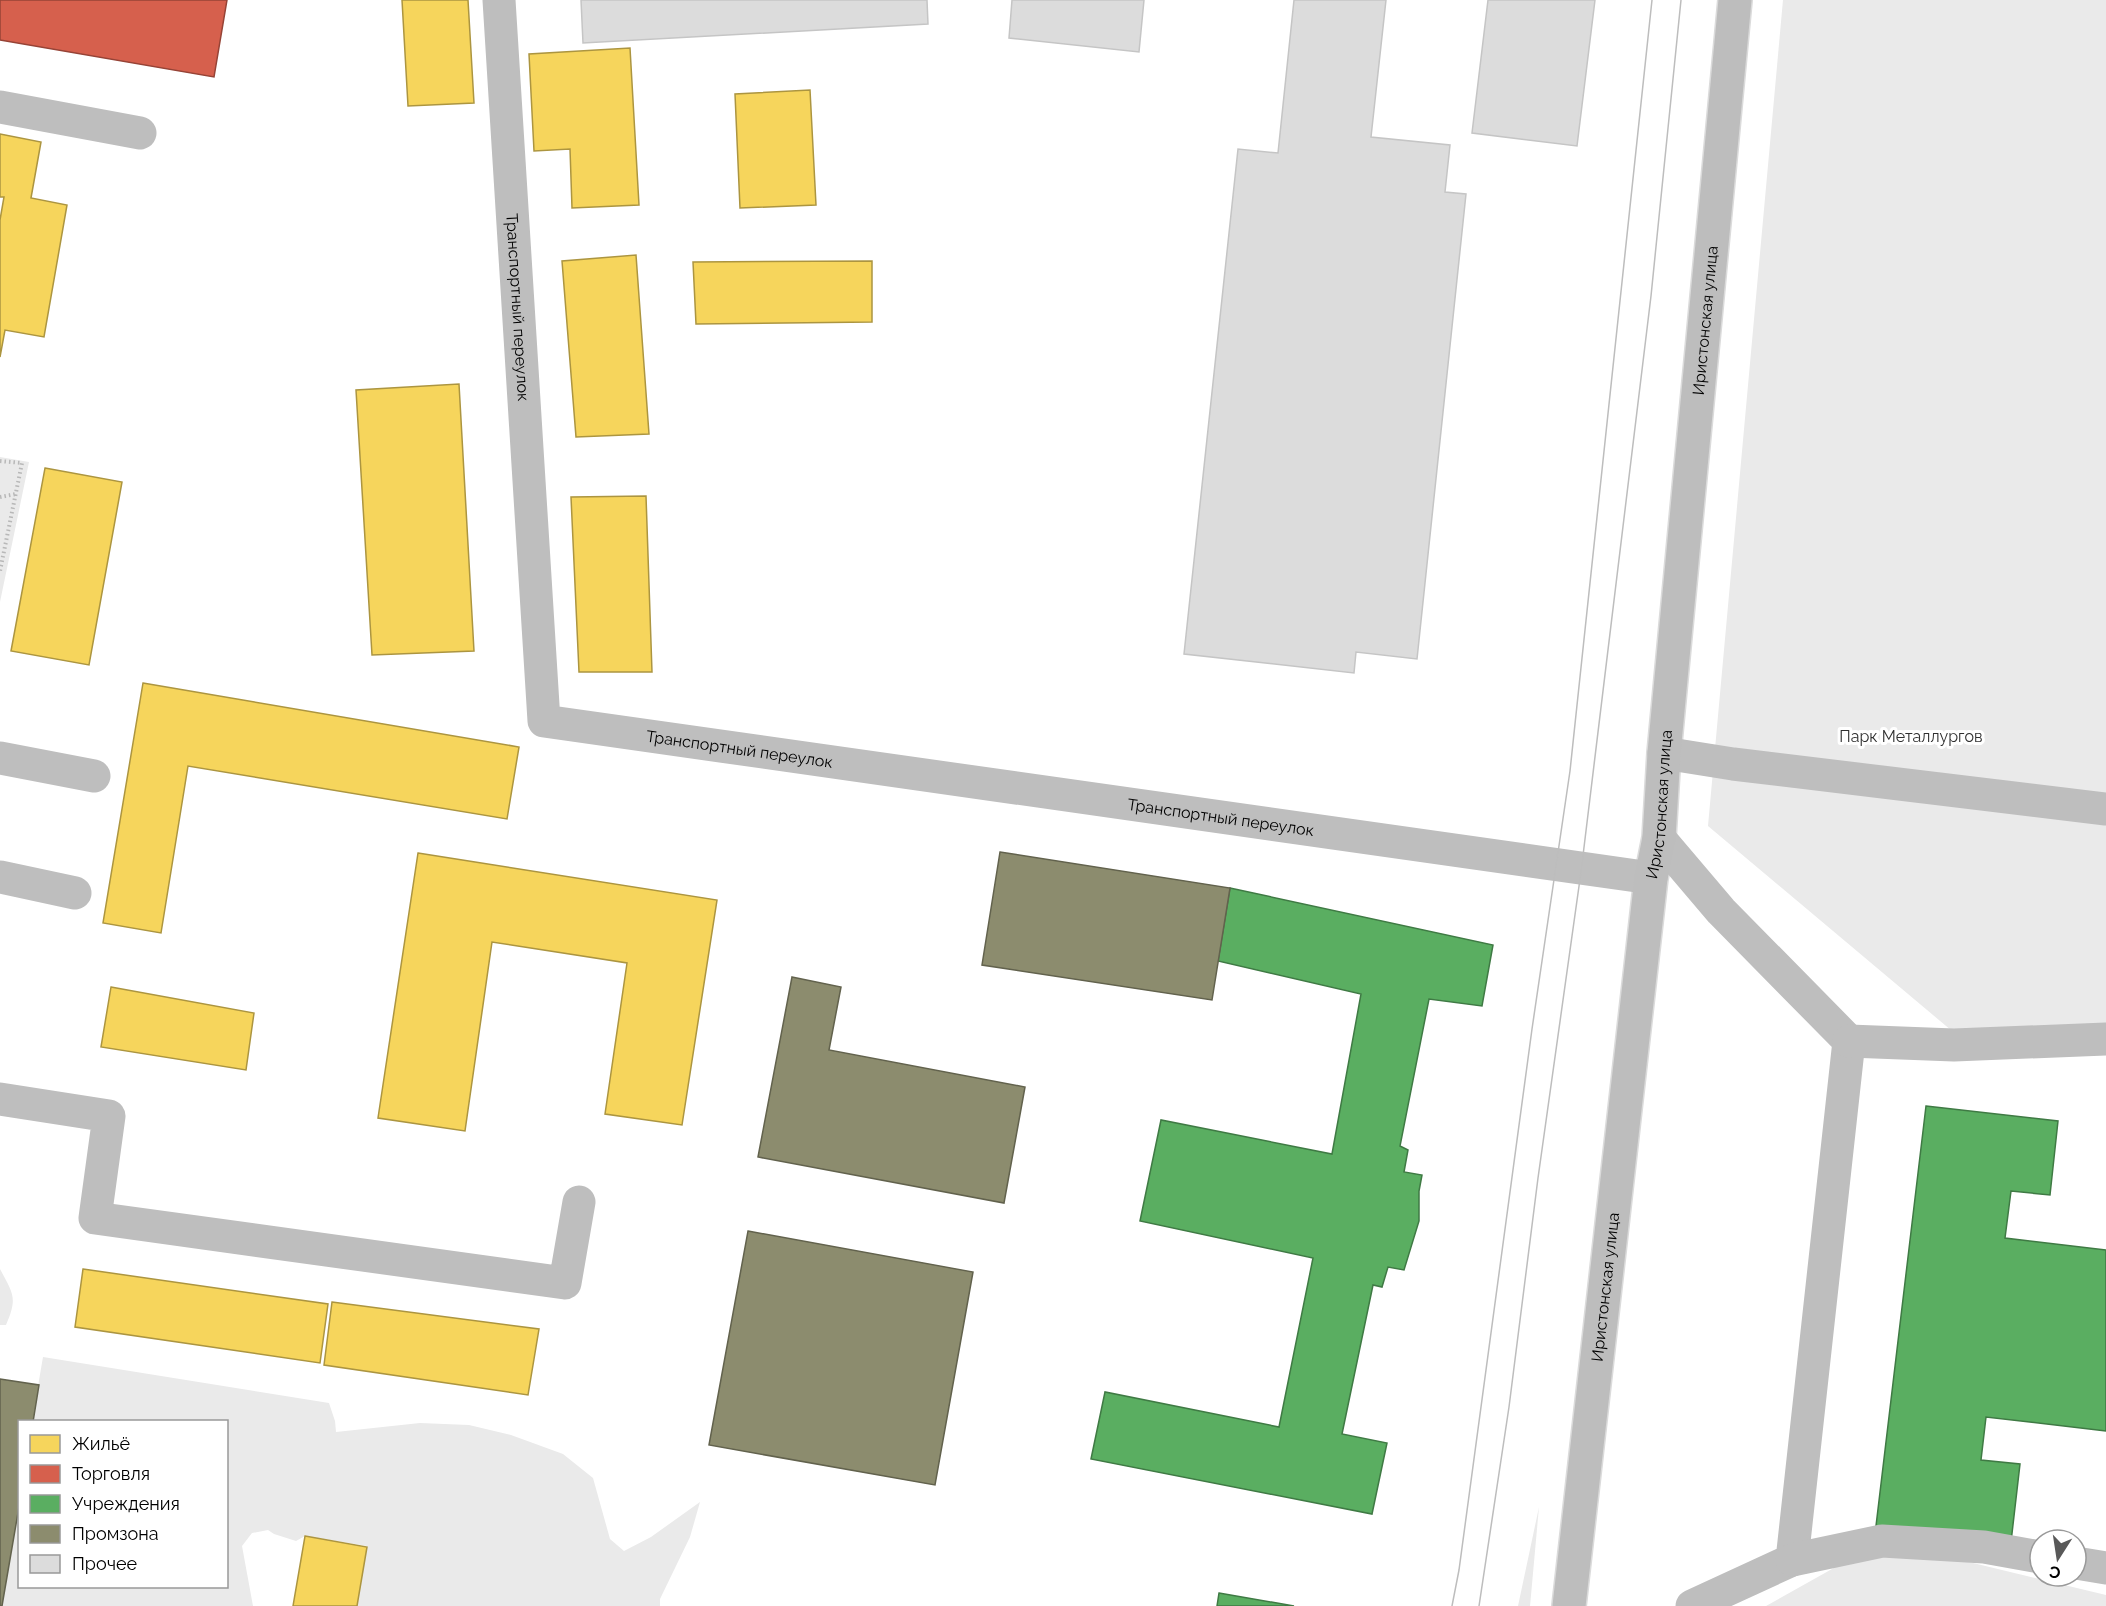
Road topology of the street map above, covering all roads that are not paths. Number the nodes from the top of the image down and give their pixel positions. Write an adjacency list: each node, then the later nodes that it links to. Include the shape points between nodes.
1 (499, 0): 11 (street, Транспортный переулок, via 544,721)
2 (1735, 0): 5 (main road, Иристонская улица)
3 (0, 107): 4 (street)
4 (140, 133)
5 (1664, 753): 8 (street); 9 (main road, Иристонская улица)
6 (0, 758): 7 (street)
7 (94, 776)
8 (2106, 810)
9 (1659, 838): 11 (main road, Иристонская улица); 14 (street, via 1721,911)
10 (0, 877): 12 (street)
11 (1650, 878): 21 (main road, Иристонская улица)
12 (75, 893)
13 (2106, 1039): 14 (street, via 1954,1045)
14 (1849, 1041): 18 (street)
15 (0, 1099): 16 (street, via 109,1116 95,1218 565,1283)
16 (579, 1202)
17 (2028, 1555): 18 (street, via 1984,1547 1882,1541)
18 (1792, 1560): 22 (street)
19 (2088, 1565): 20 (street)
20 (2106, 1568)
21 (1569, 1606)
22 (1692, 1606)

